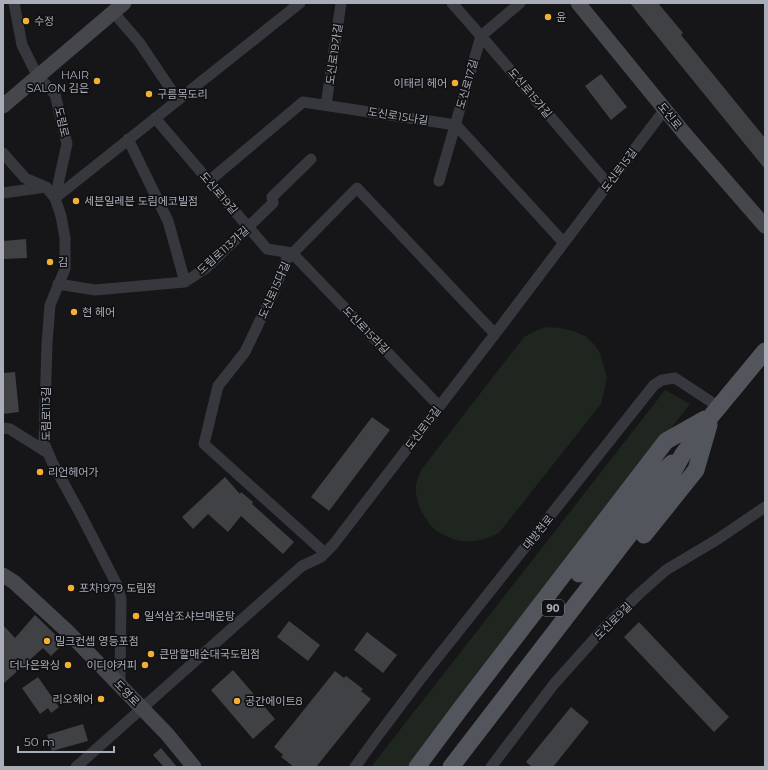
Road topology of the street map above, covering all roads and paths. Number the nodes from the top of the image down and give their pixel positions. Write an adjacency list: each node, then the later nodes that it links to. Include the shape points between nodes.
1 (14, 3): 9 (street, 도림로, via 22,45)
2 (300, 3): 10 (street)
3 (341, 3): 11 (street, 도신로19가길)
4 (452, 3): 8 (street, 도신로15가길)
5 (520, 3): 8 (street)
6 (578, 3): 13 (main road, 도신로)
7 (118, 8): 9 (main road); 10 (street)
8 (482, 36): 15 (street, 도신로17길); 21 (street, 도신로15가길)
9 (38, 77): 12 (main road); 24 (street, 도림로, via 55,94 67,144)
10 (178, 100): 14 (street)
11 (326, 105): 15 (street, 도신로15나길); 19 (street, 도신로15나길, via 303,102)
12 (3, 106)
13 (665, 109): 21 (street, 도신로15길); 25 (main road, 도신로)
14 (155, 118): 16 (street); 19 (street, 도신로19길)
15 (456, 125): 20 (street, 도신로17길); 27 (street)
16 (128, 139): 24 (street); 29 (street, via 168,221)
17 (3, 153): 22 (street, via 25,178)
18 (312, 159): 26 (street, 도림로113가길, via 272,197 273,203)
19 (209, 181): 26 (street, 도신로19길)
20 (439, 181)
21 (608, 184): 27 (street, 도신로15길)
22 (46, 187): 23 (street); 24 (street, 도림로113길)
23 (3, 193)
24 (54, 198): 30 (street, 도림로113길, via 65,238 65,269)
25 (765, 226)
26 (248, 227): 28 (street, 도신로19길, via 267,249); 29 (street, 도림로113가길, via 206,268)
27 (564, 243): 31 (street, 도신로15길)
28 (292, 253): 31 (street, 도신로15다길, via 357,188); 33 (street, 도신로15라길); 39 (street, 도신로15다길, via 286,260 245,352 218,386 204,444)
29 (185, 282): 30 (street, 도림로113가길, via 95,290)
30 (58, 284): 36 (street, 도림로113길, via 50,305 47,343 44,442)
31 (495, 334): 33 (street, 도신로15길)
32 (765, 352): 34 (main road, 90)
33 (439, 406): 39 (street, 도신로15길)
34 (716, 411): 37 (main road, 90); 45 (street, 대방천로, via 675,378 662,380 654,385); 46 (main road, via 666,441); 49 (main road, via 696,470)
35 (3, 428): 36 (street, via 10,429)
36 (48, 453): 41 (street, 도림로113길, via 118,587 121,599)
37 (683, 454): 47 (main road, 90, via 648,485); 48 (main road, 90, via 660,495)
38 (765, 507): 50 (street, 도신로9길, via 666,570 640,593 605,627 554,684)
39 (325, 553): 42 (street, 도신로15길, via 302,566)
40 (3, 575): 41 (main road, 도영로, via 67,631)
41 (120, 686): 42 (main road, 도영로)
42 (142, 708): 43 (street, 도신로15길); 44 (main road, 도영로)
43 (76, 767)
44 (194, 767)
45 (355, 767)
46 (417, 767)
47 (428, 767)
48 (451, 767)
49 (463, 767)
50 (491, 767)

